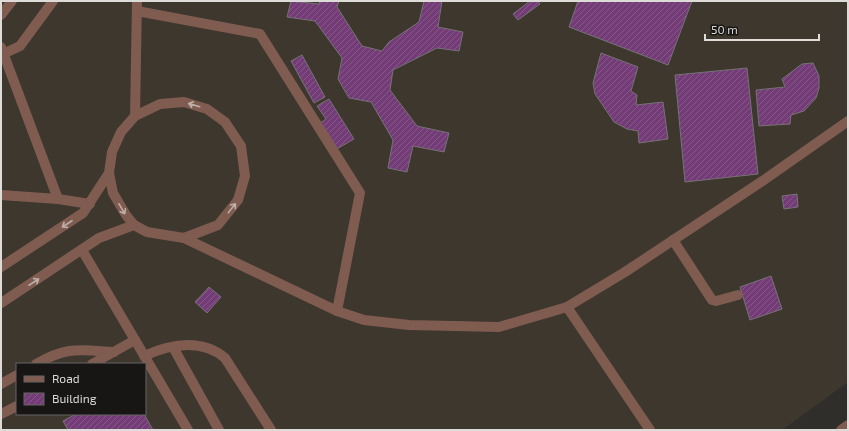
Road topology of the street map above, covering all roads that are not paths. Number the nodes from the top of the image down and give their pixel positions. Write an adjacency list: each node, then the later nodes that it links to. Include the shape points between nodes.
1 (12, 1): 4 (lane)
2 (53, 1): 5 (lane, via 20,46)
3 (137, 6): 6 (lane); 20 (lane, via 260,34 360,193)
4 (1, 15)
5 (2, 50): 10 (lane)
6 (135, 116): 8 (lane, via 121,132 112,152); 13 (lane, one-way to 6, via 218,225 238,200 245,176 241,146 226,122 207,109 184,102 160,104)
7 (848, 121): 14 (lane)
8 (109, 173): 11 (lane); 12 (lane, one-way to 12, via 113,193)
9 (1, 195): 10 (lane)
10 (58, 199): 11 (lane)
11 (90, 204): 16 (lane, one-way to 16, via 83,213)
12 (134, 225): 13 (lane, via 147,232); 15 (lane, via 99,238)
13 (184, 238): 20 (lane)
14 (673, 240): 17 (lane, via 712,300); 19 (lane)
15 (82, 250): 18 (lane, one-way to 15); 21 (lane)
16 (1, 267)
17 (738, 295)
18 (1, 303)
19 (567, 306): 20 (lane, via 499,327 409,325 364,320); 35 (lane)
20 (337, 311)
21 (135, 340): 23 (lane); 24 (lane)
22 (174, 347): 24 (lane, via 160,349); 32 (lane); 34 (lane, via 194,344 209,347 225,358)
23 (114, 352): 25 (lane, via 70,349); 26 (lane)
24 (144, 356): 33 (lane)
25 (38, 363)
26 (94, 363)
27 (16, 375): 28 (lane)
28 (1, 384)
29 (16, 406): 30 (lane)
30 (1, 414)
31 (848, 425): 36 (lane)
32 (218, 429)
33 (188, 430)
34 (271, 430)
35 (650, 430)
36 (841, 430)

